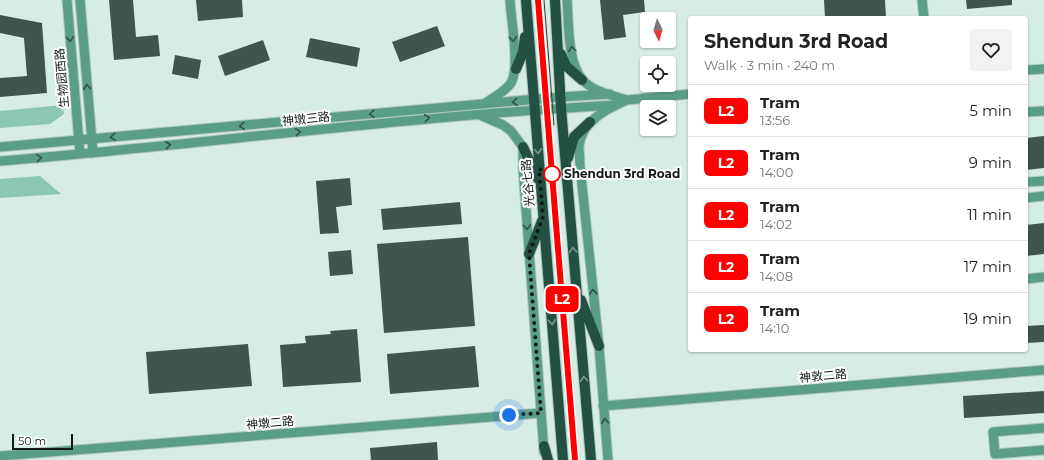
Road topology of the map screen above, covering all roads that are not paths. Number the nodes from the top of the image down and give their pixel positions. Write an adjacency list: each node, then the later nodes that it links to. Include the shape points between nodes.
1 (67, 0): 27 (street, 生物园西路, one-way to 27)
2 (80, 0): 26 (street, 生物园西路, one-way to 2)
3 (510, 0): 11 (street, one-way to 11)
4 (526, 0): 9 (main road, 光谷七路)
5 (556, 0): 10 (main road)
6 (567, 0): 14 (street, one-way to 6, via 571,51)
7 (922, 0): 8 (street)
8 (924, 16)
9 (528, 23): 11 (main road, via 523,52); 20 (main road, 光谷七路)
10 (559, 49): 14 (main road, via 566,66); 18 (main road)
11 (516, 69): 19 (street, via 511,84)
12 (1044, 69): 13 (street)
13 (1028, 70)
14 (582, 80): 15 (street, via 595,89)
15 (610, 94): 17 (street); 18 (street, 神墩三路)
16 (688, 94): 17 (street)
17 (627, 100): 21 (street)
18 (561, 103): 20 (street, 神墩三路); 21 (street, 神墩三路); 34 (main road)
19 (483, 105): 20 (street, 神墩三路, one-way to 19); 26 (street, 神墩三路, one-way to 26)
20 (535, 105): 24 (street, 神墩三路); 36 (main road, 光谷七路, one-way to 36)
21 (616, 105): 25 (street, via 605,109)
22 (1044, 111): 23 (street)
23 (1028, 112)
24 (479, 114): 29 (street, via 503,125); 30 (street, 神墩三路, one-way to 24)
25 (590, 122): 34 (main road, via 574,137 568,154); 44 (street, one-way to 25, via 579,145)
26 (92, 139): 27 (street, 神墩三路); 30 (street, 生物园西路)
27 (79, 140): 28 (street, 神墩三路); 31 (street, 生物园西路)
28 (0, 147)
29 (523, 147): 36 (main road); 40 (street, one-way to 40)
30 (93, 153): 31 (street, 神墩三路)
31 (80, 154): 32 (street, 神墩三路, one-way to 31)
32 (0, 161)
33 (1044, 181): 35 (street)
34 (567, 182): 43 (main road, one-way to 34)
35 (1028, 182)
36 (541, 184): 39 (main road, 光谷七路)
37 (1044, 196): 38 (street)
38 (1028, 198)
39 (543, 217): 40 (main road); 54 (main road, 光谷七路, one-way to 54)
40 (529, 254): 47 (street)
41 (1044, 277): 42 (street)
42 (1028, 279)
43 (576, 288): 44 (main road); 55 (main road, one-way to 43)
44 (599, 346): 46 (street)
45 (1044, 370): 46 (street, 神敦二路)
46 (603, 406): 56 (street, one-way to 46)
47 (541, 413): 49 (street); 51 (street, 神墩二路)
48 (1044, 428): 50 (street, via 993,432 995,454)
49 (544, 446): 52 (street); 53 (main road)
50 (1044, 450)
51 (0, 456)
52 (545, 460)
53 (548, 460)
54 (562, 460)
55 (591, 460)
56 (608, 460)

